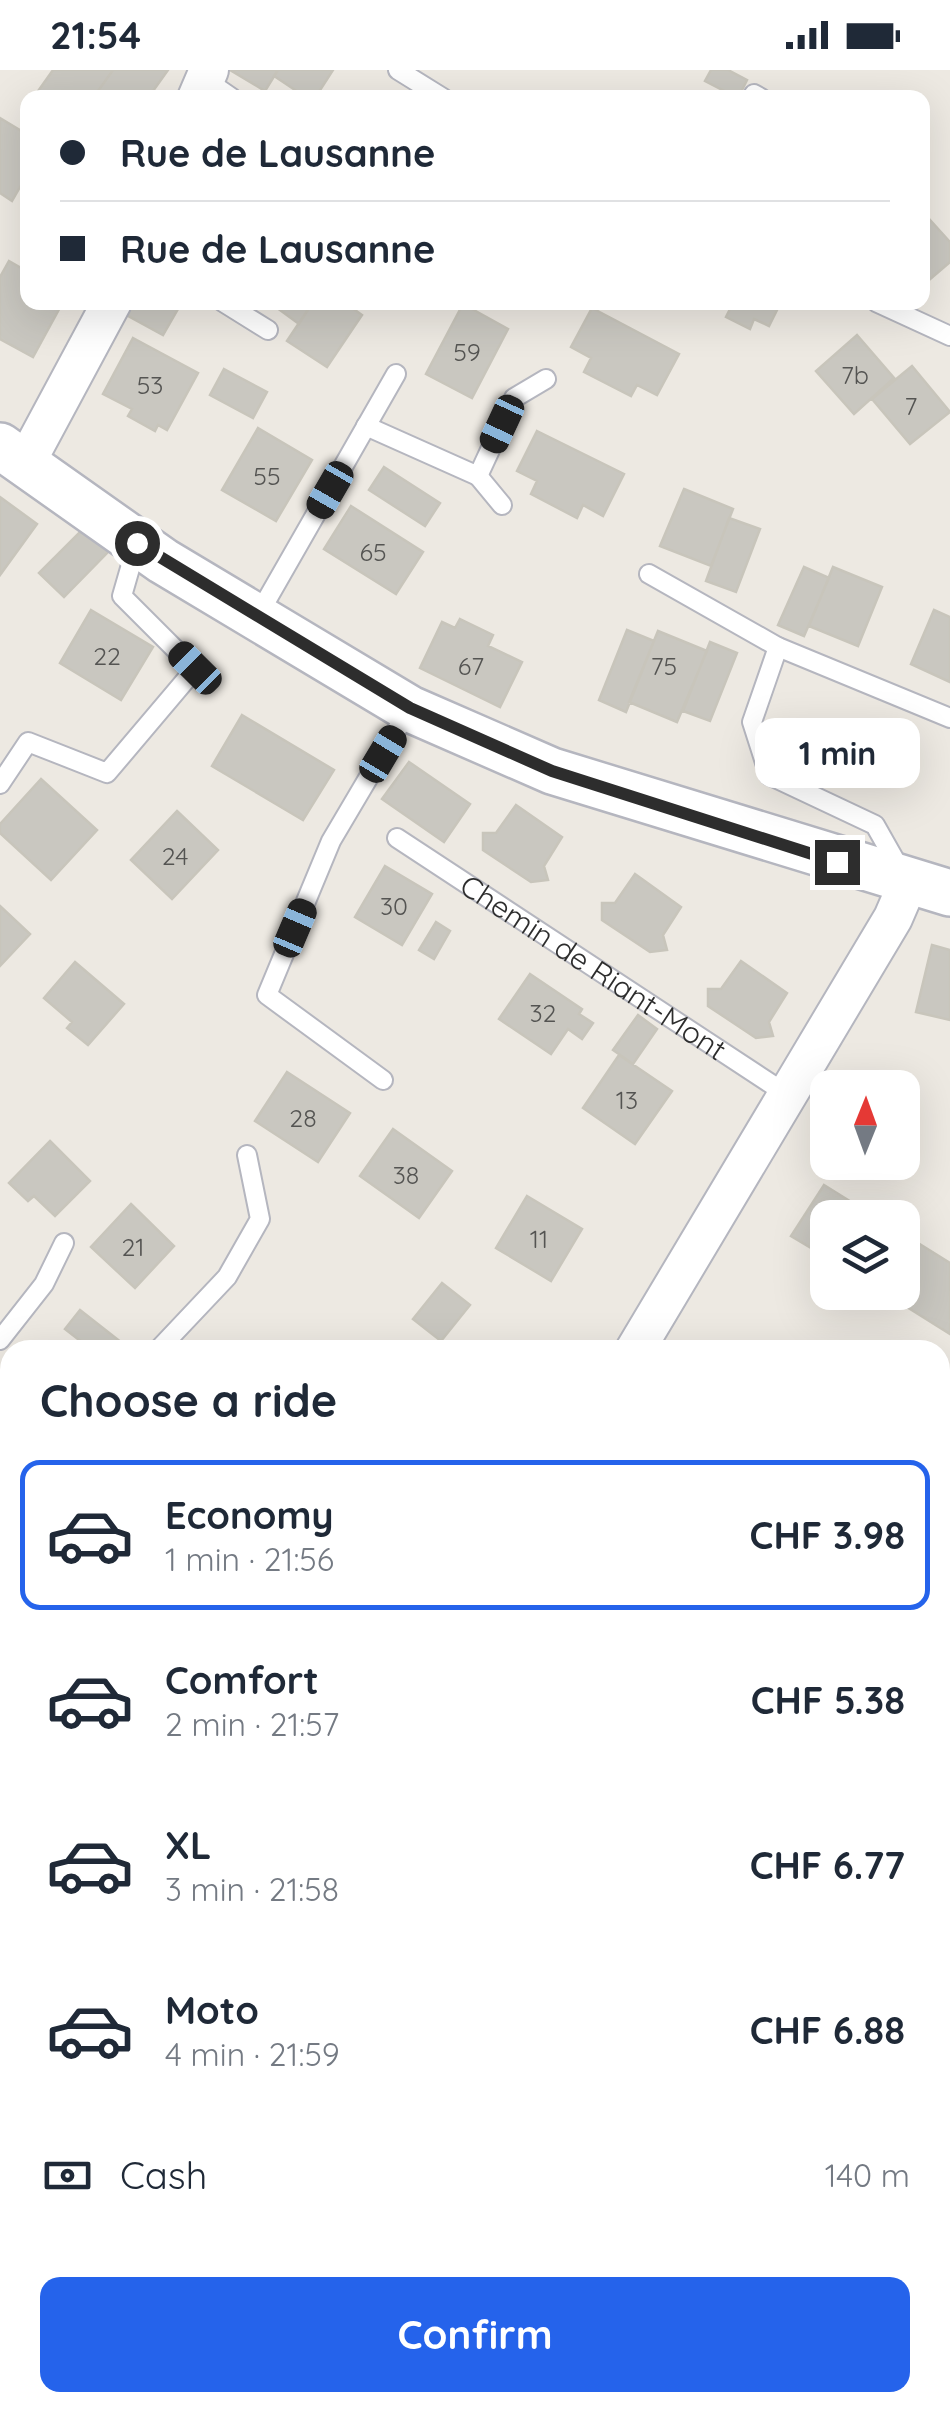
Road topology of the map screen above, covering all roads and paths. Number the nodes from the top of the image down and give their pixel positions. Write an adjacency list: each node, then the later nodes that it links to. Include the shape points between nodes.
1 (398, 70): 2 (lane)
2 (430, 90)
3 (107, 310): 11 (street)
4 (235, 310): 6 (lane)
5 (893, 310): 7 (lane)
6 (268, 330)
7 (950, 336)
8 (396, 374): 10 (lane)
9 (546, 379): 12 (lane, via 514,398)
10 (366, 426): 12 (lane); 16 (lane)
11 (13, 455): 14 (street)
12 (478, 476): 13 (lane)
13 (502, 505)
14 (137, 543): 16 (street); 20 (lane, via 122,596 195,668 107,773 28,742)
15 (649, 574): 17 (lane)
16 (257, 617): 18 (street)
17 (778, 647): 19 (lane); 22 (lane, via 752,722 768,775 875,825)
18 (410, 708): 22 (street, via 552,771); 23 (lane, via 331,841 267,996)
19 (950, 718)
20 (0, 784)
21 (398, 838): 24 (lane, Chemin de Riant-Mont)
22 (922, 885): 24 (street, via 893,918)
23 (383, 1080)
24 (788, 1095): 29 (street)
25 (247, 1155): 28 (lane, via 260,1219 227,1277)
26 (64, 1242): 27 (lane, via 44,1284)
27 (0, 1340)
28 (167, 1340)
29 (642, 1340)

